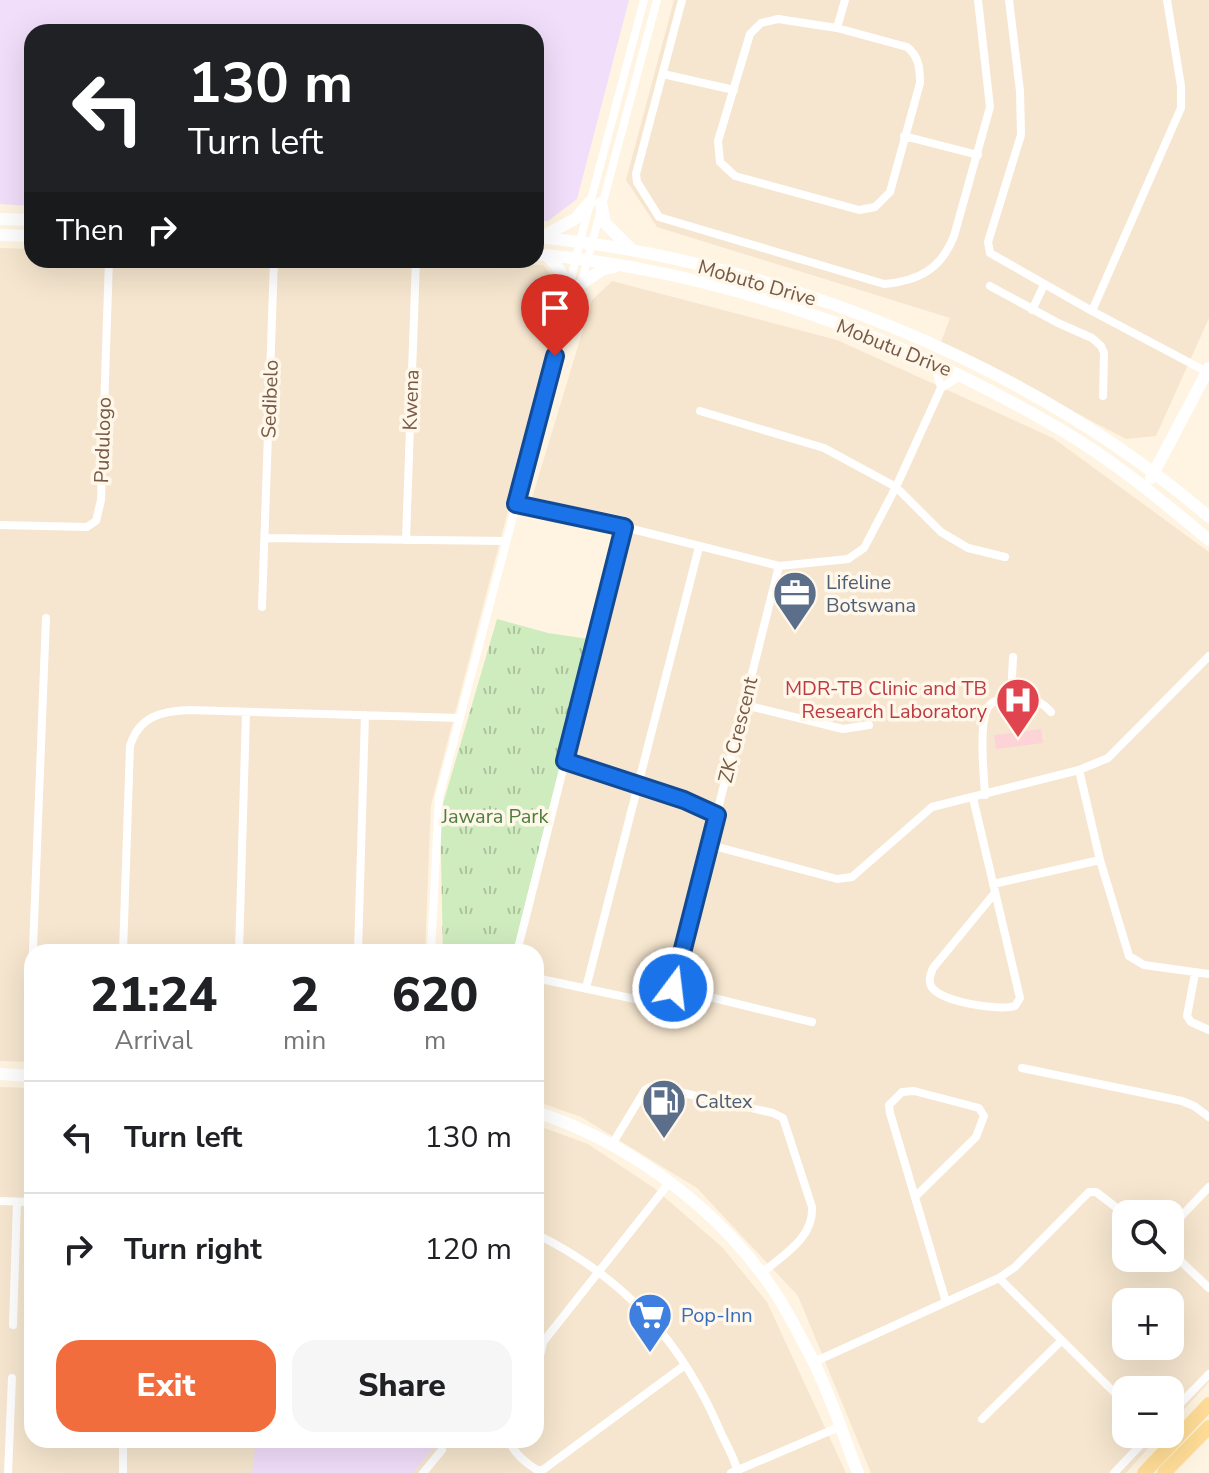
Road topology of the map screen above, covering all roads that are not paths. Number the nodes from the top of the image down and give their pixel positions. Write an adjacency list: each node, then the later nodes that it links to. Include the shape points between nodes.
1 (644, 0): 13 (street)
2 (657, 0): 13 (street)
3 (682, 0): 9 (street)
4 (845, 0): 8 (street)
5 (978, 0): 12 (street, via 990,107)
6 (1009, 0): 30 (street, via 1022,127 988,248 993,257)
7 (1167, 0): 34 (street, via 1181,108)
8 (837, 28): 10 (street, via 778,19 761,23 750,34); 11 (street, via 913,52 920,83)
9 (663, 74): 10 (street); 12 (street, via 636,174 660,219 875,283 925,274 947,253)
10 (734, 90): 11 (street, via 718,141 725,168 735,176 859,210 875,207 890,192)
11 (904, 136): 12 (street)
12 (978, 155)
13 (596, 203): 17 (main road); 20 (street); 21 (main road, via 605,223)
14 (0, 219): 15 (main road)
15 (24, 220)
16 (0, 235): 18 (main road)
17 (544, 235)
18 (24, 236)
19 (544, 238): 20 (main road, Mobuto Drive)
20 (585, 242): 21 (main road, Mobuto Drive); 24 (street)
21 (635, 251): 43 (main road, Mobuto Drive, via 791,290 878,321 1067,415)
22 (544, 254): 24 (main road, Mobutu Drive)
23 (544, 257): 32 (main road, via 562,273)
24 (582, 258): 25 (main road, Mobutu Drive); 29 (street); 32 (street)
25 (625, 266): 29 (main road, via 603,269); 36 (main road, Mobutu Drive, via 792,308)
26 (109, 268): 50 (street, Pudulogo, via 96,521 87,527)
27 (274, 268): 52 (street, Sedibelo)
28 (416, 268): 53 (street, Kwena)
29 (581, 284): 35 (street)
30 (1044, 285): 33 (street); 34 (street)
31 (990, 286): 33 (street)
32 (567, 296): 35 (street)
33 (1032, 310): 40 (street, via 1101,346)
34 (1092, 311): 37 (street)
35 (563, 327): 48 (street)
36 (934, 363): 38 (main road, Mobutu Drive); 39 (street)
37 (1208, 371): 42 (main road)
38 (962, 376): 39 (street); 47 (main road, Mobutu Drive, via 1060,429)
39 (941, 388): 46 (street)
40 (1103, 396)
41 (700, 411): 46 (street, via 824,448)
42 (1168, 451): 43 (main road); 44 (main road); 45 (main road, via 1167,473)
43 (1134, 458): 44 (main road, Mobuto Drive)
44 (1155, 473): 45 (main road, Mobuto Drive); 47 (main road)
45 (1173, 486): 49 (main road, Mobuto Drive)
46 (896, 487): 57 (street, via 941,532 968,548); 58 (street, via 857,554)
47 (1145, 488): 54 (main road, Mobutu Drive)
48 (516, 504): 51 (street); 55 (street)
49 (1209, 517)
50 (0, 525)
51 (624, 527): 56 (street); 70 (street)
52 (266, 538): 53 (street); 59 (street, Sedibelo)
53 (406, 540): 55 (street)
54 (1209, 540)
55 (506, 541): 68 (street)
56 (699, 547): 58 (street); 72 (street)
57 (1005, 557)
58 (779, 566): 64 (street, ZK Crescent)
59 (262, 607)
60 (46, 618): 79 (street)
61 (1209, 656): 71 (street, via 1108,758)
62 (1013, 657): 63 (street)
63 (1011, 697): 65 (street, via 1035,699); 73 (street, via 991,703 984,715)
64 (745, 705): 69 (street, via 843,729); 75 (street, ZK Crescent)
65 (1051, 712)
66 (246, 713): 67 (street); 80 (street, via 162,712 143,722 132,738); 81 (street)
67 (365, 715): 68 (street); 82 (street)
68 (459, 718): 83 (street, via 437,807)
69 (869, 725)
70 (565, 761): 72 (street); 84 (street)
71 (1079, 770): 73 (street); 77 (street)
72 (638, 786): 75 (street); 88 (street)
73 (985, 795): 74 (street)
74 (973, 798): 76 (street, via 925,812 845,880); 78 (street)
75 (717, 815): 76 (street, ZK Crescent)
76 (710, 845): 89 (street, ZK Crescent)
77 (1100, 860): 78 (street); 85 (street, via 1129,956 1144,965)
78 (994, 889): 78 (street, via 933,968 930,980 946,998 1009,1008 1020,998)
79 (35, 944)
80 (123, 944)
81 (239, 944)
82 (358, 944)
83 (431, 944)
84 (519, 944)
85 (1195, 973): 86 (street); 91 (street, via 1188,1019)
86 (1209, 974)
87 (544, 980): 88 (street)
88 (586, 988): 89 (street, via 649,1002 660,1001)
89 (673, 988): 90 (street)
90 (812, 1022)
91 (1209, 1030)
92 (1022, 1068): 96 (street, via 1182,1101)
93 (0, 1074): 94 (main road)
94 (24, 1076)
95 (544, 1115): 97 (main road)
96 (1209, 1117)
97 (611, 1146): 98 (main road); 109 (street, via 652,1086 783,1118 812,1207 812,1222 806,1234)
98 (669, 1183): 108 (street); 109 (main road, via 713,1220)
99 (1209, 1187): 105 (street)
100 (915, 1197): 100 (street, via 891,1102 902,1092 914,1091 979,1108 984,1116 976,1137); 112 (street)
101 (0, 1201): 102 (street)
102 (17, 1202): 103 (street); 113 (street)
103 (24, 1202)
104 (1112, 1204): 110 (street, via 1089,1192)
105 (1184, 1213)
106 (544, 1239): 108 (street)
107 (1184, 1264): 111 (street)
108 (599, 1270): 114 (street); 117 (street, via 639,1305)
109 (762, 1273): 116 (main road)
110 (999, 1278): 112 (street); 115 (street)
111 (1209, 1288)
112 (946, 1302): 116 (street)
113 (13, 1325)
114 (544, 1335)
115 (1061, 1341): 120 (street); 123 (street)
116 (814, 1362): 124 (main road)
117 (685, 1365): 127 (street, via 544,1469 532,1467); 130 (street, via 706,1397)
118 (1209, 1374): 121 (street)
119 (12, 1378): 131 (street)
120 (1112, 1390)
121 (1184, 1400)
122 (1209, 1404): 136 (main road)
123 (982, 1419)
124 (839, 1427): 130 (street); 134 (main road)
125 (1209, 1427): 137 (main road)
126 (123, 1448): 132 (street)
127 (512, 1448)
128 (1138, 1448): 135 (street)
129 (442, 1450): 133 (street)
130 (735, 1471)
131 (8, 1473)
132 (123, 1473)
133 (423, 1473)
134 (858, 1473)
135 (1114, 1473)
136 (1144, 1473)
137 (1164, 1473)

